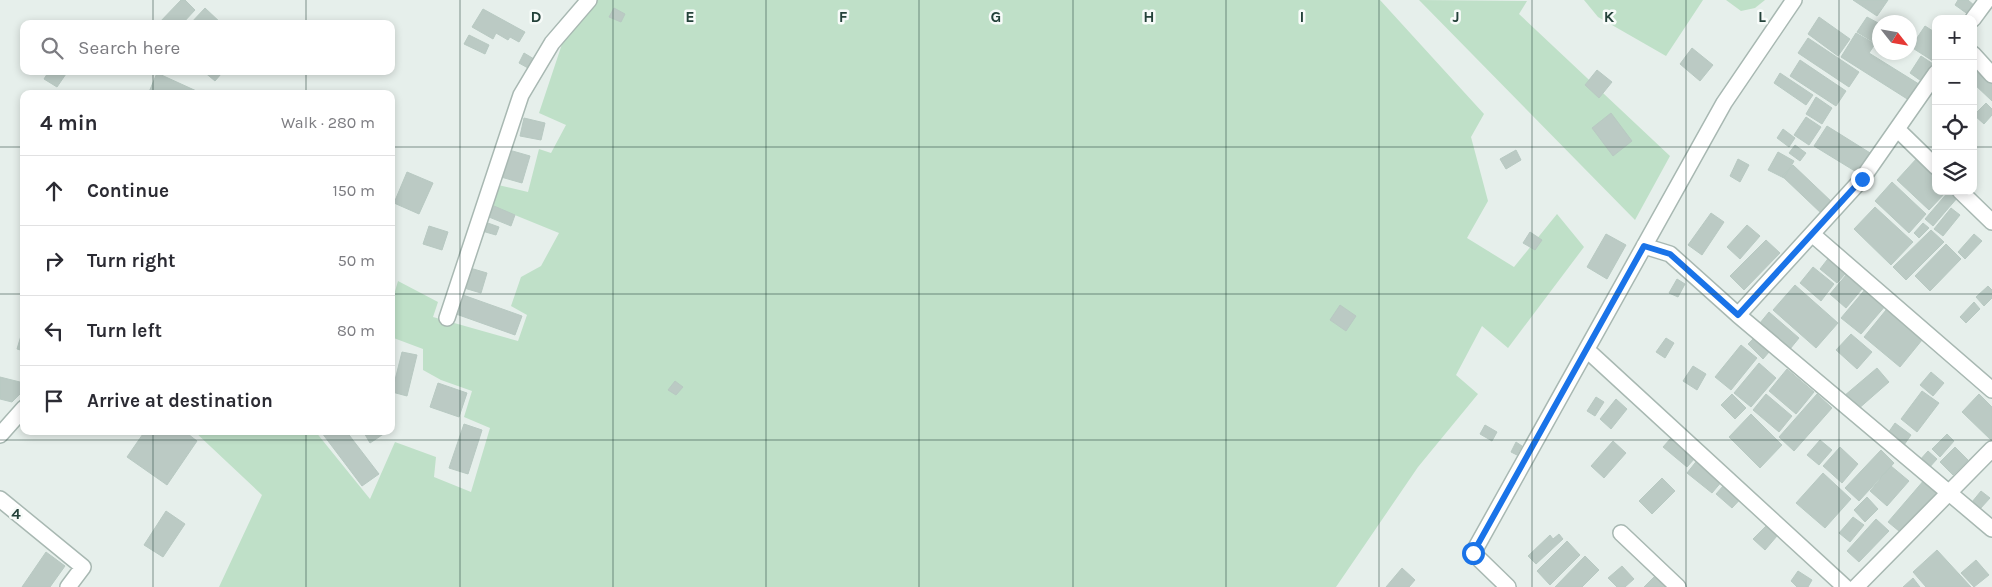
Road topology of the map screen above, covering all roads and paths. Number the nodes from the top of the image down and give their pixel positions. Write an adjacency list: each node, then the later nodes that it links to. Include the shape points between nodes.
1 (588, 0): 15 (street, via 552,43 521,95)
2 (1794, 0): 13 (street, via 1724,103)
3 (1986, 0): 4 (street)
4 (1976, 15)
5 (1977, 58): 6 (street)
6 (1992, 75)
7 (1932, 79): 8 (street)
8 (1897, 129): 9 (street); 12 (street, via 1862,179)
9 (1932, 163)
10 (1964, 195): 11 (street)
11 (1992, 222)
12 (1812, 234): 14 (street); 17 (street)
13 (1644, 246): 14 (street, via 1670,254); 16 (street)
14 (1738, 315): 21 (street)
15 (447, 318)
16 (1587, 350): 26 (street, via 1473,553); 28 (street)
17 (1992, 390)
18 (20, 412): 19 (street)
19 (0, 435)
20 (1992, 449): 21 (street)
21 (1951, 492): 23 (street); 29 (street)
22 (0, 499): 25 (street, via 83,567)
23 (1992, 529)
24 (1621, 533): 27 (street)
25 (68, 587)
26 (1508, 587)
27 (1678, 587)
28 (1845, 587)
29 (1856, 587)

